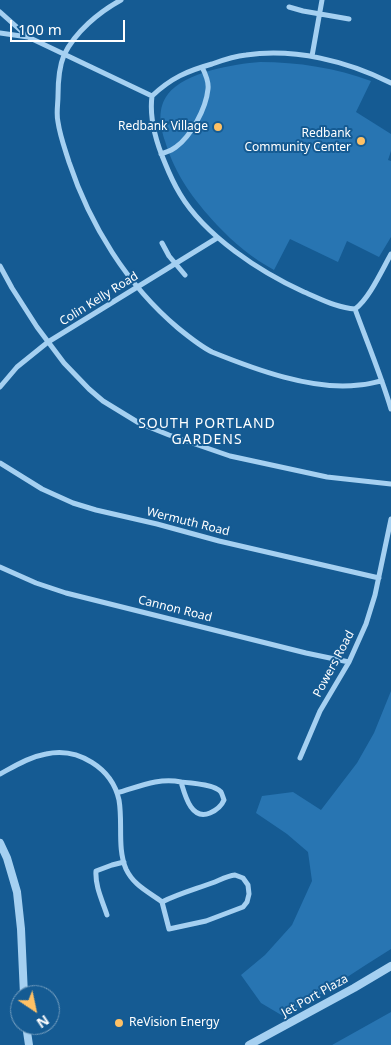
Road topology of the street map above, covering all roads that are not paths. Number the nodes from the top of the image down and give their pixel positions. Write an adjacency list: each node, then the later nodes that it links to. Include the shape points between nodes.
1 (120, 0): 9 (street, via 86,26)
2 (322, 0): 5 (street)
3 (289, 7): 5 (street)
4 (0, 12): 8 (street)
5 (319, 14): 6 (street); 10 (street)
6 (349, 19)
7 (0, 33): 8 (street)
8 (28, 37): 9 (street)
9 (64, 55): 13 (street); 21 (street, via 58,80 57,121 61,138 83,198 100,231)
10 (312, 56): 11 (street, via 257,54); 12 (street, via 358,69)
11 (202, 67): 13 (street, via 172,79); 14 (street, via 209,88 194,128 171,151)
12 (391, 83)
13 (152, 96): 14 (street, via 150,108)
14 (161, 154): 15 (street, via 180,195)
15 (217, 238): 18 (street, Colin Kelly Road); 22 (street, via 250,262 295,287 345,308)
16 (162, 243): 18 (street)
17 (391, 254): 22 (street, via 361,305)
18 (176, 263): 20 (street); 21 (street, Colin Kelly Road)
19 (0, 266): 23 (street)
20 (186, 275)
21 (137, 287): 23 (street, Colin Kelly Road); 24 (street, via 184,333 227,358 288,378 325,385 360,385)
22 (355, 309): 24 (street)
23 (48, 342): 25 (street, Colin Kelly Road, via 17,367); 28 (street, via 89,389 139,423 230,456 327,477)
24 (382, 380): 26 (street)
25 (0, 387)
26 (391, 409)
27 (0, 463): 31 (street, Wermuth Road, via 42,489 96,510)
28 (391, 484)
29 (391, 519): 31 (street, Powers Road)
30 (0, 567): 32 (street, Cannon Road, via 66,593)
31 (379, 578): 32 (street, Powers Road, via 366,624)
32 (349, 662): 33 (street, Powers Road, via 320,711)
33 (300, 758)
34 (0, 774): 36 (street, via 48,753 71,754 102,769)
35 (181, 782): 35 (street, via 196,814 203,816 221,807 224,800 221,792); 36 (street, via 161,780)
36 (117, 793): 38 (street)
37 (0, 843): 42 (street, via 17,892)
38 (124, 862): 39 (street, via 135,883); 40 (street, via 96,870)
39 (162, 902): 39 (street, via 169,929 244,907 249,894 248,885 243,878 229,876)
40 (107, 915)
41 (391, 966): 43 (street, Jet Port Plaza)
42 (24, 985)
43 (250, 1045)

